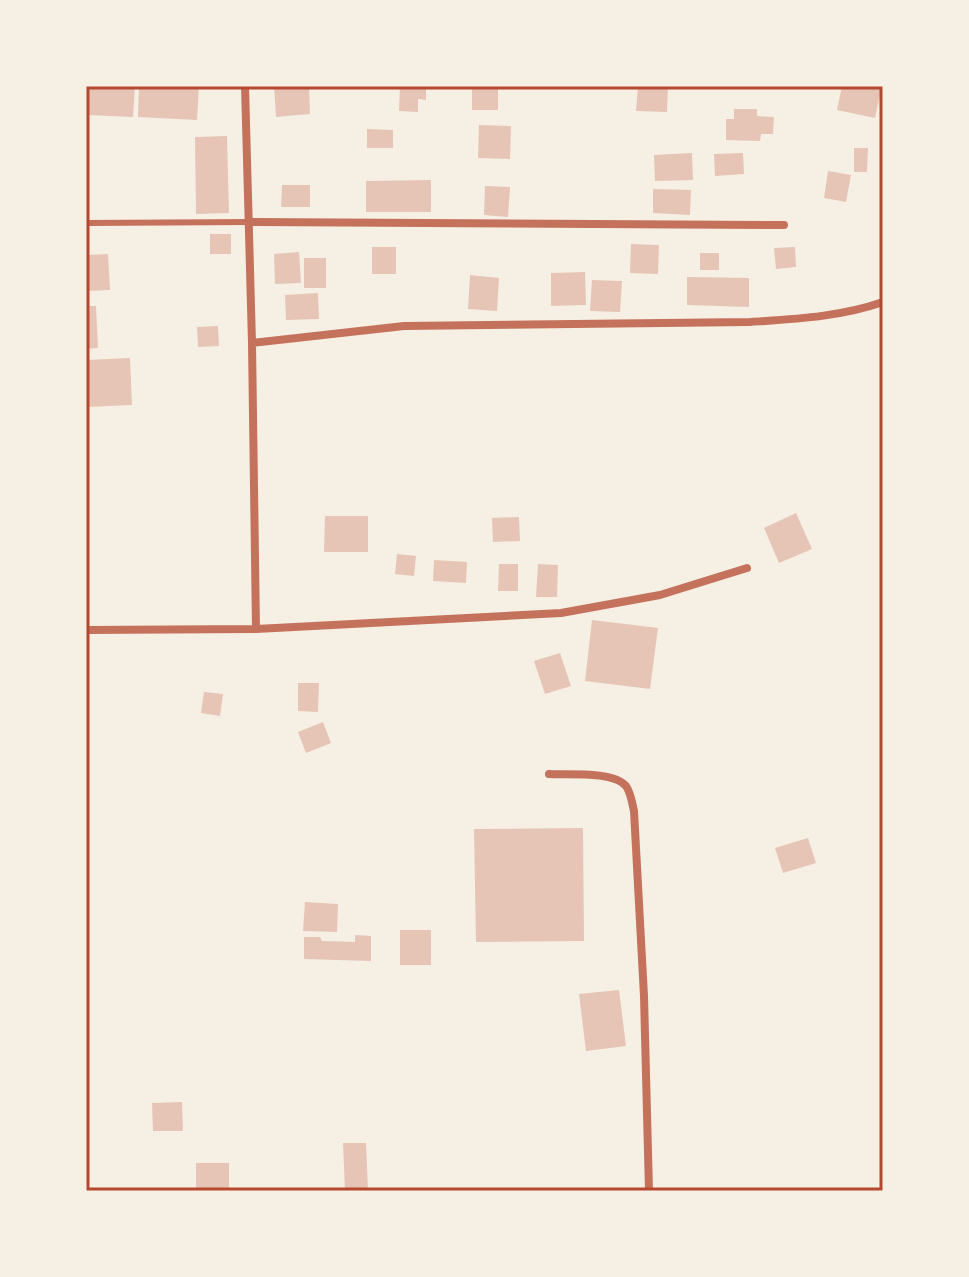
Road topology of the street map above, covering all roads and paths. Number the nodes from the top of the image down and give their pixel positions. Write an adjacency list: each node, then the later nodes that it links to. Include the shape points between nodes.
1 (245, 86): 2 (street)
2 (250, 222): 3 (lane); 4 (street); 6 (street)
3 (86, 223)
4 (784, 225)
5 (883, 302): 6 (street, via 826,316 750,322 404,326)
6 (252, 343): 8 (street)
7 (747, 568): 8 (street, via 660,595 561,613)
8 (256, 629): 9 (street)
9 (86, 630)
10 (549, 774): 11 (street, via 615,779 631,795)
11 (649, 1191)

